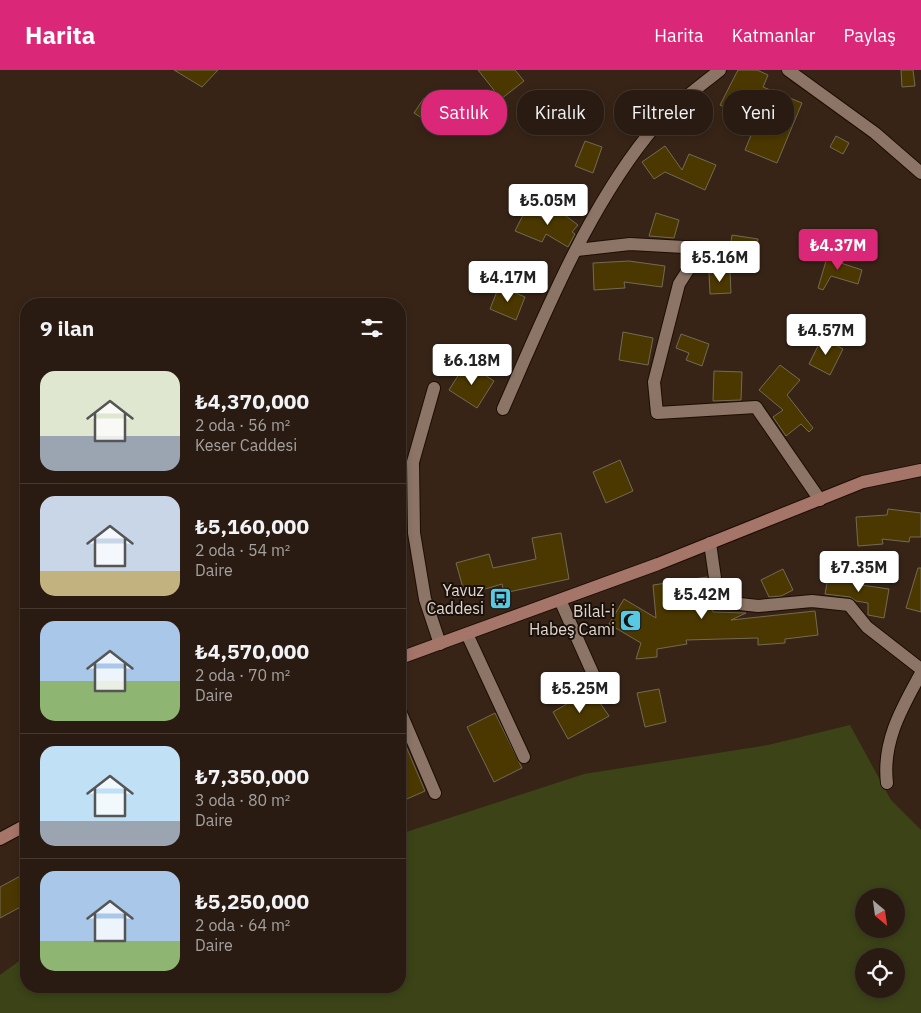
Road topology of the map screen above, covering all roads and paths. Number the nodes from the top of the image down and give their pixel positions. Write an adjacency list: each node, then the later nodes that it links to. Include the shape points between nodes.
1 (720, 70): 4 (street, via 670,110 647,136 614,184)
2 (788, 70): 3 (street, via 875,133)
3 (921, 173)
4 (577, 250): 6 (street); 8 (street, via 630,244 702,248 678,284 654,382 658,413 756,407)
5 (434, 388): 12 (street, via 413,462 414,533 425,600)
6 (503, 409)
7 (921, 470): 8 (main road, via 863,482)
8 (820, 500): 9 (main road)
9 (710, 542): 10 (main road); 14 (street, via 717,592 722,602 758,606 812,600 849,605 867,627)
10 (560, 600): 11 (main road); 15 (street)
11 (467, 634): 12 (main road); 17 (street)
12 (440, 644): 13 (main road)
13 (406, 656)
14 (921, 671): 18 (street, via 891,736 885,765)
15 (602, 694)
16 (406, 724): 19 (street)
17 (524, 757)
18 (888, 783)
19 (435, 793)
20 (20, 828): 21 (main road)
21 (0, 839)

